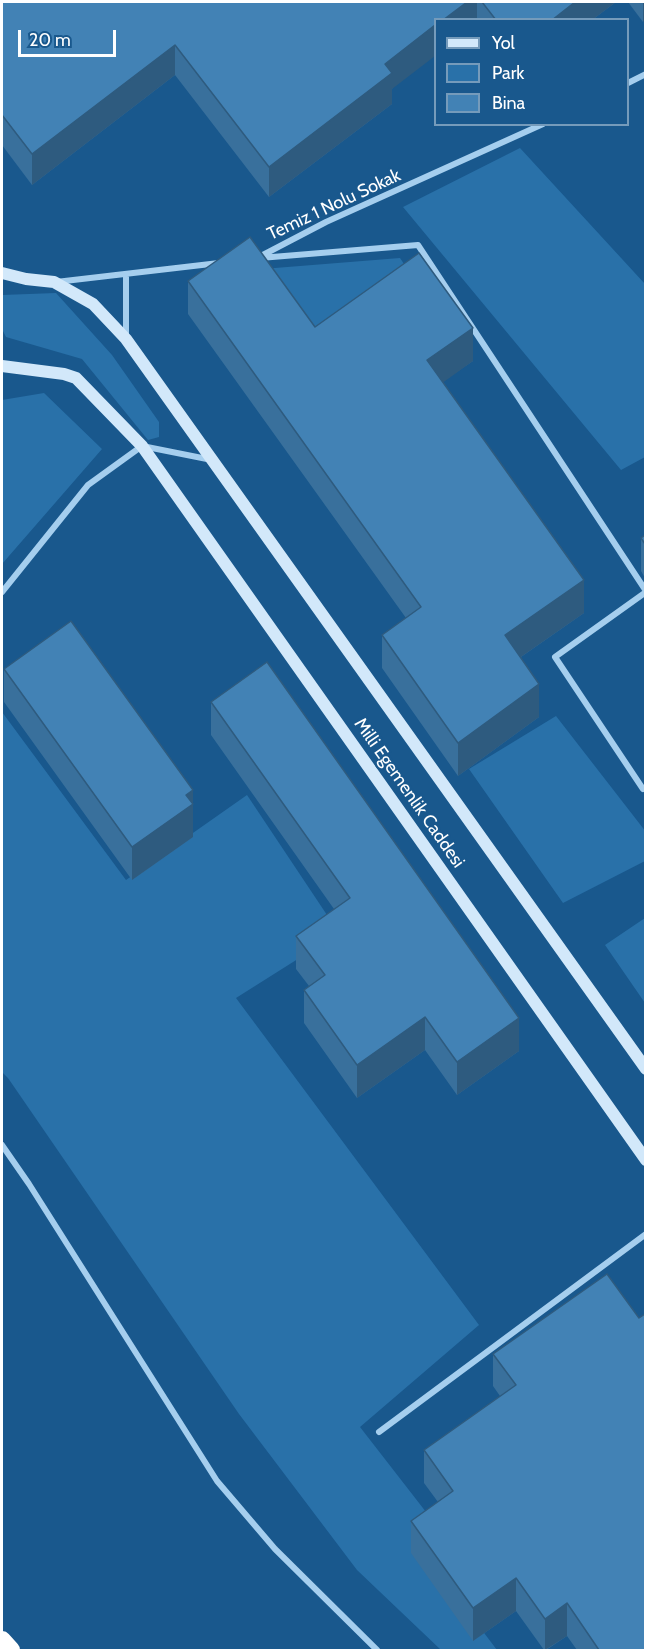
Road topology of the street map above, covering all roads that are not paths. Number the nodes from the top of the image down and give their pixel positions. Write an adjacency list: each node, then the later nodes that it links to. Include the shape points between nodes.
1 (645, 74): 2 (street)
2 (629, 82)
3 (539, 126): 12 (street, Temiz 1 Nolu Sokak, via 326,222 256,259 418,245)
4 (223, 263): 6 (street)
5 (2, 273): 7 (street, Milli Egemenlik Caddesi)
6 (126, 274): 7 (street); 8 (street)
7 (54, 282): 8 (street, Milli Egemenlik Caddesi, via 93,304)
8 (126, 339): 11 (street, Milli Egemenlik Caddesi)
9 (2, 366): 10 (street, Milli Egemenlik Caddesi, via 76,378)
10 (142, 446): 11 (street); 13 (street, via 88,485); 17 (street, Milli Egemenlik Caddesi)
11 (213, 460): 15 (street, Milli Egemenlik Caddesi)
12 (645, 591): 14 (street, via 555,657)
13 (2, 592)
14 (643, 789)
15 (645, 1069)
16 (2, 1145): 22 (street, via 217,1481 275,1549)
17 (645, 1160)
18 (645, 1234): 19 (street)
19 (379, 1432)
20 (2, 1640): 21 (highway)
21 (11, 1650)
22 (377, 1650)

